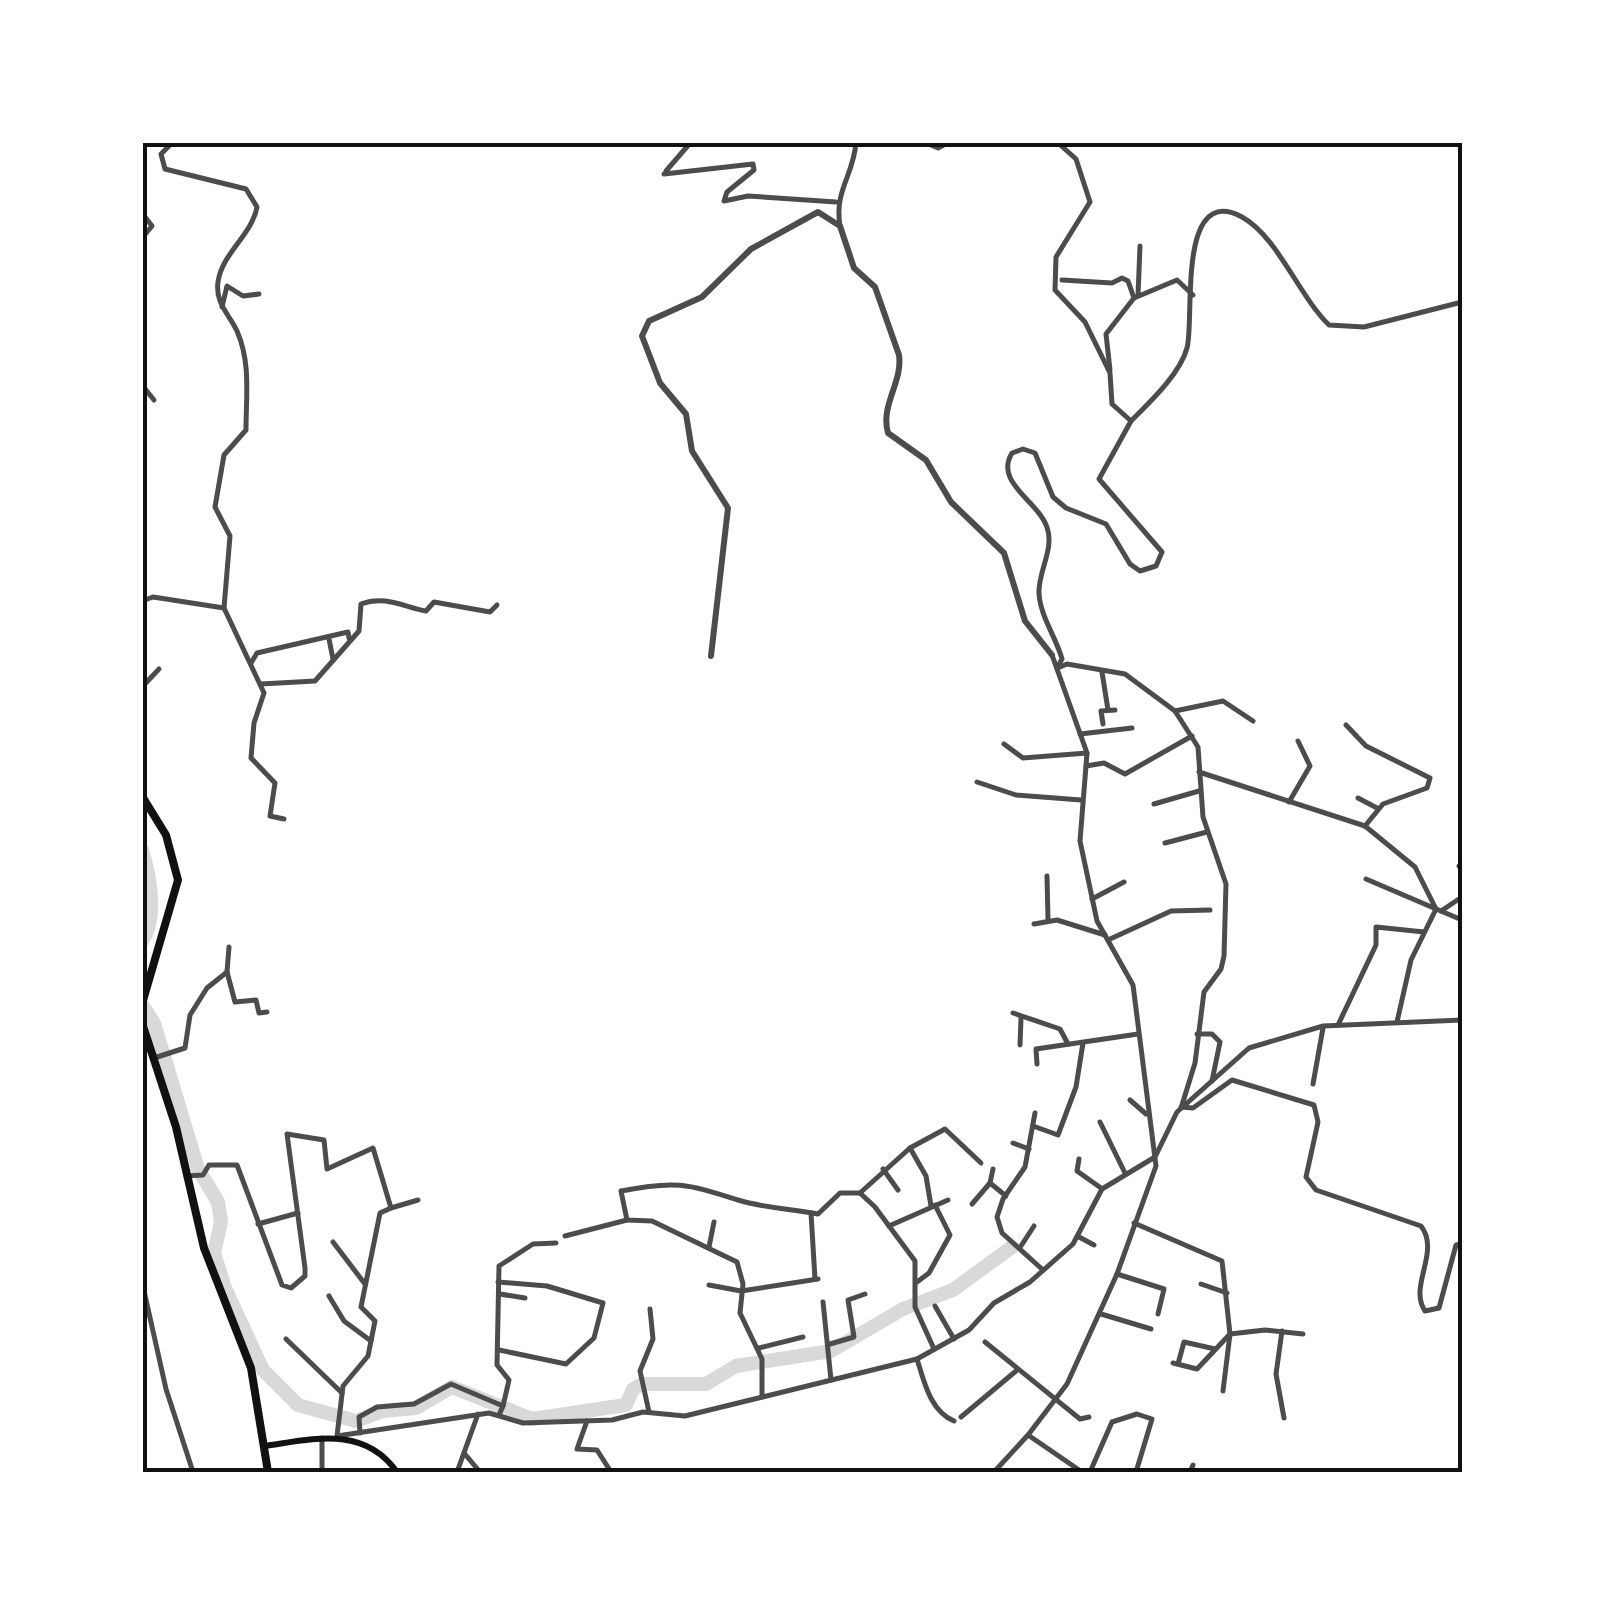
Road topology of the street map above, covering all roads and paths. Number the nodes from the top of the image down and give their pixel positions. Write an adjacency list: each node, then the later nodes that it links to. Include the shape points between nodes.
1 (149, 142): 10 (street)
2 (173, 142): 21 (street, via 161,154 165,169 246,189 255,200 254,220 220,274)
3 (564, 142): 4 (street)
4 (581, 142)
5 (691, 142): 11 (street, via 664,174 755,164 724,201 748,196)
6 (856, 142): 11 (street)
7 (924, 142): 8 (street, via 938,148)
8 (949, 142)
9 (1057, 142): 22 (street, via 1076,159 1090,202 1056,258 1054,290 1085,322)
10 (142, 149)
11 (836, 202): 13 (street)
12 (142, 213): 14 (street, via 152,226)
13 (840, 226): 31 (street, via 854,268 875,287 899,355 886,409 888,433 926,460 951,502 1004,553 1025,621); 32 (street, via 818,212 772,235 702,297 649,322 642,336 660,383 686,414 692,451 728,508)
14 (142, 238)
15 (1140, 246): 19 (street)
16 (1062, 280): 19 (street, via 1122,278)
17 (259, 294): 21 (street, via 243,296 227,286)
18 (1193, 295): 19 (street, via 1178,280); 20 (street, via 1196,232 1209,218 1230,213 1259,233 1329,324 1364,327); 25 (street, via 1182,360)
19 (1136, 297): 22 (street, via 1106,334)
20 (1462, 302)
21 (222, 308): 28 (street, via 245,352 248,384 246,430 226,452 215,503 230,536)
22 (1110, 373): 25 (street, via 1112,404)
23 (142, 385): 24 (street)
24 (154, 400)
25 (1131, 421): 35 (street, via 1099,476 1162,552 1147,570 1130,564 1106,524 1056,501 1035,453 1017,450 1006,464 1008,478 1049,533 1039,596 1062,659)
26 (142, 601): 28 (street, via 154,597)
27 (497, 605): 30 (street, via 490,612 434,602 426,611 367,602 361,604 360,630)
28 (224, 608): 34 (street)
29 (329, 638): 30 (street, via 348,632); 33 (street); 34 (street, via 257,653)
30 (349, 640): 33 (street)
31 (1052, 655): 35 (street)
32 (711, 656)
33 (334, 659): 38 (street, via 315,682)
34 (251, 662): 38 (street)
35 (1057, 668): 37 (street); 45 (street)
36 (159, 669): 39 (street)
37 (1102, 672): 40 (street, via 1125,674); 42 (street, via 1112,710 1101,711)
38 (261, 684): 60 (street, via 264,698 250,758 275,782 270,816)
39 (142, 687)
40 (1175, 711): 41 (street, via 1223,702); 46 (street)
41 (1253, 721)
42 (1103, 724)
43 (1346, 726): 59 (street, via 1366,746 1430,778 1427,788)
44 (1132, 728): 45 (street)
45 (1080, 734): 49 (street)
46 (1192, 736): 50 (street, via 1125,774 1104,763); 51 (street)
47 (1298, 741): 57 (street, via 1310,766)
48 (1004, 744): 49 (street, via 1023,758)
49 (1087, 753): 50 (street)
50 (1086, 766): 56 (street)
51 (1199, 772): 53 (street); 57 (street)
52 (977, 782): 56 (street, via 1016,795)
53 (1199, 791): 58 (street); 62 (street)
54 (142, 796): 78 (highway, via 166,834 178,880)
55 (1358, 798): 59 (street)
56 (1082, 800): 68 (street, via 1080,841)
57 (1288, 802): 61 (street)
58 (1154, 804)
59 (1377, 808): 61 (street)
60 (284, 818)
61 (1365, 826): 70 (street, via 1415,867)
62 (1206, 832): 63 (street); 88 (street, via 1226,884 1224,956 1204,992)
63 (1165, 843)
64 (1047, 876): 71 (street)
65 (1366, 879): 70 (street)
66 (1124, 882): 68 (street)
67 (1462, 897): 70 (street)
68 (1092, 899): 75 (street)
69 (1210, 910): 75 (street, via 1171,911)
70 (1438, 910): 72 (street); 74 (street)
71 (1048, 920): 73 (street); 75 (street)
72 (1462, 920)
73 (1034, 924)
74 (1424, 932): 83 (street, via 1410,960); 85 (street, via 1376,928 1376,944)
75 (1106, 938): 87 (street, via 1133,986)
76 (230, 947): 77 (street)
77 (227, 972): 79 (street, via 235,1002 256,1000 259,1013); 93 (street, via 206,988 190,1015 184,1048)
78 (142, 1004)
79 (267, 1012)
80 (1012, 1013): 81 (street)
81 (1021, 1017): 90 (street, via 1060,1029); 92 (street)
82 (1462, 1020): 83 (street)
83 (1397, 1022): 85 (street)
84 (1322, 1026): 85 (street); 95 (street, via 1249,1048); 96 (street)
85 (1338, 1026)
86 (143, 1028): 89 (highway)
87 (1138, 1034): 91 (street); 101 (street)
88 (1197, 1034): 95 (street, via 1220,1042); 99 (street)
89 (145, 1044): 93 (highway)
90 (1068, 1044): 91 (street); 94 (street, via 1036,1049)
91 (1083, 1044): 103 (street, via 1058,1135)
92 (1020, 1045)
93 (154, 1058): 113 (highway)
94 (1038, 1064)
95 (1212, 1081): 99 (street)
96 (1313, 1084)
97 (142, 1092): 115 (street)
98 (1130, 1100): 101 (street)
99 (1181, 1107): 107 (street); 137 (street, via 1193,1108 1232,1080 1314,1105 1318,1122 1306,1177 1316,1190 1421,1226 1429,1242 1420,1300 1425,1311 1436,1312 1442,1304 1450,1256)
100 (1035, 1113): 103 (street)
101 (1146, 1114): 107 (street)
102 (1100, 1122): 112 (street)
103 (1033, 1126): 106 (street)
104 (1013, 1142): 106 (street)
105 (910, 1148): 109 (street, via 945,1130); 110 (street); 123 (street)
106 (1029, 1149): 119 (street)
107 (1155, 1157): 112 (street); 130 (street, via 1154,1179)
108 (1079, 1160): 116 (street, via 1077,1171)
109 (981, 1163)
110 (884, 1169): 117 (street); 118 (street)
111 (993, 1169): 114 (street)
112 (1125, 1172): 116 (street)
113 (186, 1176): 129 (street, via 203,1175 210,1165 236,1164); 197 (highway, via 204,1248 250,1368)
114 (990, 1183): 119 (street); 122 (street)
115 (142, 1188)
116 (1102, 1189): 134 (street)
117 (898, 1190)
118 (860, 1193): 126 (street, via 840,1193 824,1212); 131 (street)
119 (1006, 1196): 139 (street, via 998,1208 999,1226)
120 (418, 1200): 124 (street)
121 (948, 1200): 123 (street)
122 (972, 1204)
123 (933, 1206): 131 (street); 145 (street, via 950,1235)
124 (392, 1208): 125 (street, via 373,1148 328,1169 324,1140 286,1134); 146 (street, via 380,1213)
125 (298, 1213): 129 (street); 129 (street, via 305,1276 291,1288 282,1285)
126 (811, 1213): 127 (street, via 735,1200 692,1184 661,1183 621,1190); 149 (street, via 816,1279)
127 (627, 1220): 133 (street); 140 (street, via 652,1220)
128 (714, 1222): 140 (street)
129 (258, 1224)
130 (1134, 1224): 142 (street); 150 (street, via 1222,1261)
131 (889, 1226): 145 (street, via 915,1261)
132 (1034, 1226): 139 (street)
133 (566, 1236)
134 (1078, 1236): 138 (street); 141 (street)
135 (333, 1242): 146 (street)
136 (556, 1243): 144 (street, via 533,1244 504,1261)
137 (1462, 1243)
138 (1094, 1245)
139 (1021, 1246): 141 (street)
140 (709, 1247): 149 (street, via 737,1262)
141 (1044, 1270): 168 (street)
142 (1117, 1274): 160 (street); 161 (street, via 1164,1289)
143 (142, 1282): 159 (street)
144 (498, 1282): 151 (street); 175 (street, via 547,1286 603,1303 594,1338 566,1364)
145 (917, 1282): 173 (street, via 915,1304)
146 (365, 1284): 170 (street, via 361,1307 375,1321)
147 (1202, 1284): 150 (street)
148 (709, 1285): 149 (street)
149 (741, 1291): 172 (street, via 740,1312)
150 (1227, 1293): 165 (street)
151 (500, 1294): 154 (street); 175 (street)
152 (865, 1294): 176 (street, via 848,1300 854,1337)
153 (330, 1296): 170 (street, via 344,1321)
154 (526, 1298)
155 (823, 1302): 176 (street)
156 (946, 1308): 168 (street, via 936,1309)
157 (650, 1309): 185 (street, via 652,1339 640,1372)
158 (1462, 1309): 162 (street)
159 (146, 1310): 200 (street)
160 (1100, 1314): 163 (street); 183 (street, via 1067,1384)
161 (1158, 1314)
162 (1462, 1320)
163 (1151, 1329)
164 (1282, 1331): 165 (street); 166 (street); 189 (street, via 1276,1374)
165 (1230, 1334): 174 (street); 180 (street)
166 (1303, 1334)
167 (803, 1337): 172 (street)
168 (954, 1339): 173 (street)
169 (286, 1340): 181 (street)
170 (371, 1342): 181 (street)
171 (984, 1342): 178 (street)
172 (760, 1348): 182 (street)
173 (934, 1349): 177 (street)
174 (1215, 1349): 174 (street, via 1197,1368 1175,1364 1184,1342)
175 (499, 1350): 184 (street, via 497,1365 508,1380)
176 (829, 1350): 179 (street)
177 (917, 1359): 178 (street, via 932,1400 944,1416 957,1419); 179 (street)
178 (1016, 1370): 183 (street)
179 (831, 1380): 182 (street)
180 (1223, 1391)
181 (342, 1393): 195 (street)
182 (762, 1397): 185 (street, via 685,1416)
183 (1052, 1400): 188 (street, via 1080,1419); 194 (street)
184 (503, 1406): 187 (street); 193 (street, via 451,1384 414,1404 368,1412 360,1417)
185 (649, 1412): 190 (street)
186 (478, 1414): 187 (street); 193 (street); 198 (street)
187 (500, 1414): 190 (street, via 524,1423)
188 (1089, 1417)
189 (1284, 1418)
190 (586, 1421): 206 (street, via 577,1449 597,1450)
191 (1152, 1425): 192 (street); 209 (street, via 1137,1414 1112,1422); 210 (street)
192 (1164, 1428)
193 (360, 1433): 195 (street)
194 (1028, 1435): 199 (street); 209 (street)
195 (337, 1436): 196 (main road); 203 (main road, via 372,1448)
196 (322, 1438): 197 (main road); 202 (street)
197 (265, 1446): 201 (highway)
198 (464, 1452): 204 (street); 205 (street)
199 (1005, 1469): 208 (street)
200 (193, 1472)
201 (268, 1472)
202 (322, 1472)
203 (397, 1472)
204 (457, 1472)
205 (480, 1472)
206 (611, 1472)
207 (981, 1472): 208 (street)
208 (995, 1472)
209 (1086, 1472)
210 (1136, 1472)

